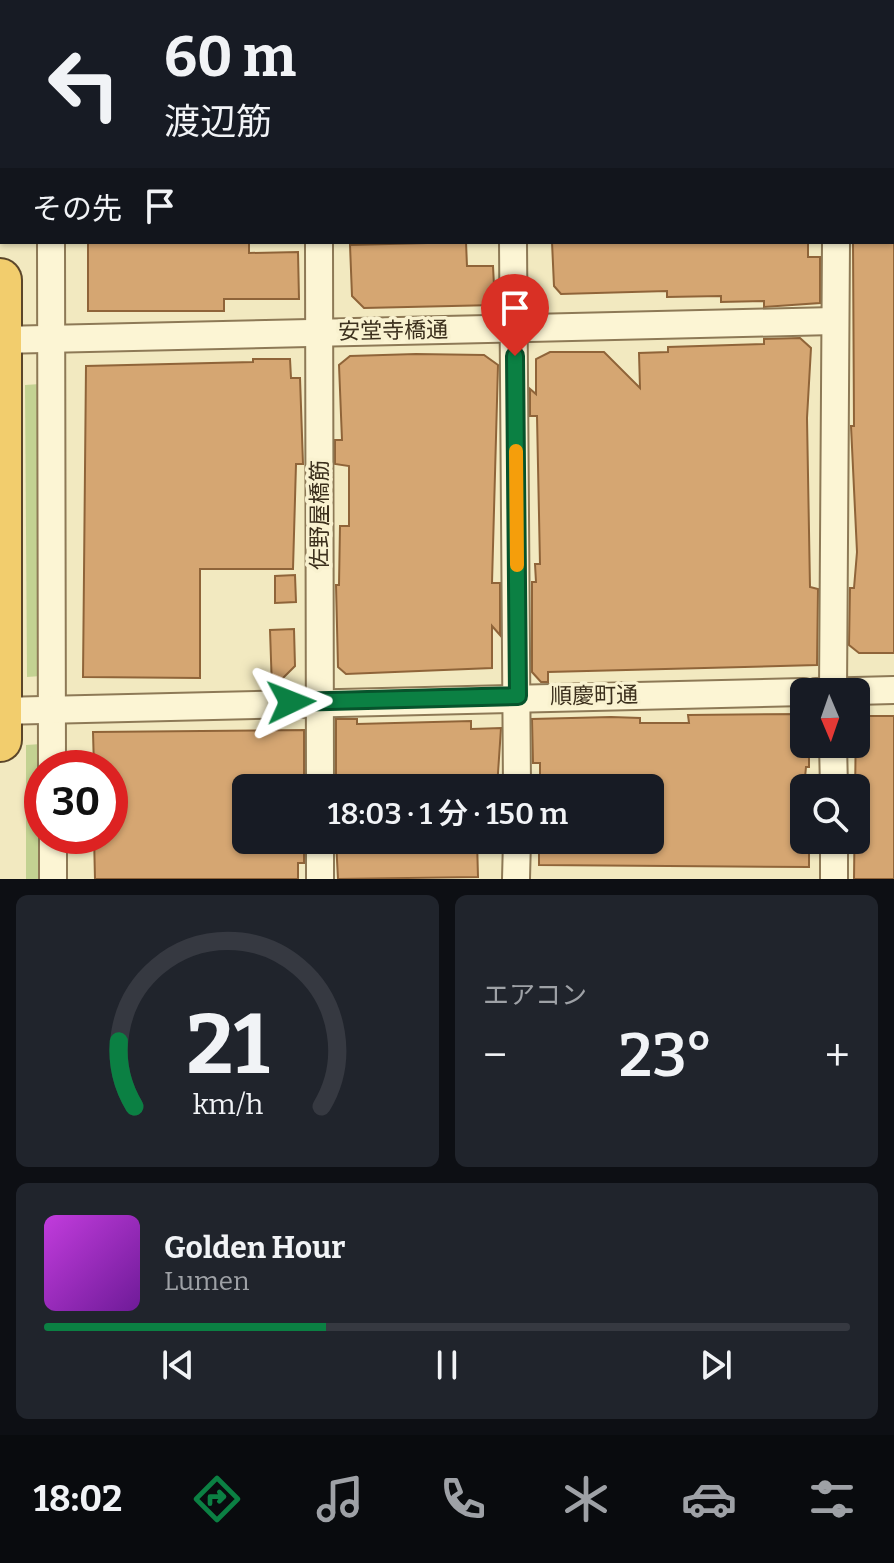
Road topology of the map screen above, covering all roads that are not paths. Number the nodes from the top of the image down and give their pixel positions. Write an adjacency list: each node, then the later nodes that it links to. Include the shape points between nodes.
1 (51, 244): 10 (street)
2 (319, 244): 8 (street, 佐野屋橋筋)
3 (513, 244): 7 (street)
4 (836, 244): 6 (street)
5 (0, 280): 9 (highway)
6 (834, 321): 7 (street, 安堂寺橋通); 11 (street)
7 (515, 327): 8 (street, 安堂寺橋通); 15 (street)
8 (318, 332): 10 (street, 安堂寺橋通); 16 (street, 佐野屋橋筋)
9 (0, 340): 10 (street, 安堂寺橋通); 18 (highway)
10 (52, 340): 17 (street)
11 (833, 678)
12 (894, 690): 13 (street, 順慶町通)
13 (870, 691)
14 (790, 692): 15 (street, 順慶町通)
15 (518, 696): 16 (street, 順慶町通); 22 (street)
16 (320, 701): 17 (street, 順慶町通); 21 (street, 佐野屋橋筋)
17 (52, 709): 18 (street, 順慶町通); 20 (street)
18 (0, 711): 19 (highway)
19 (0, 740)
20 (52, 750)
21 (320, 774)
22 (517, 774)
23 (53, 854): 27 (street)
24 (320, 854): 28 (street)
25 (517, 854): 29 (street)
26 (834, 854): 30 (street)
27 (53, 879)
28 (320, 879)
29 (516, 879)
30 (834, 879)

